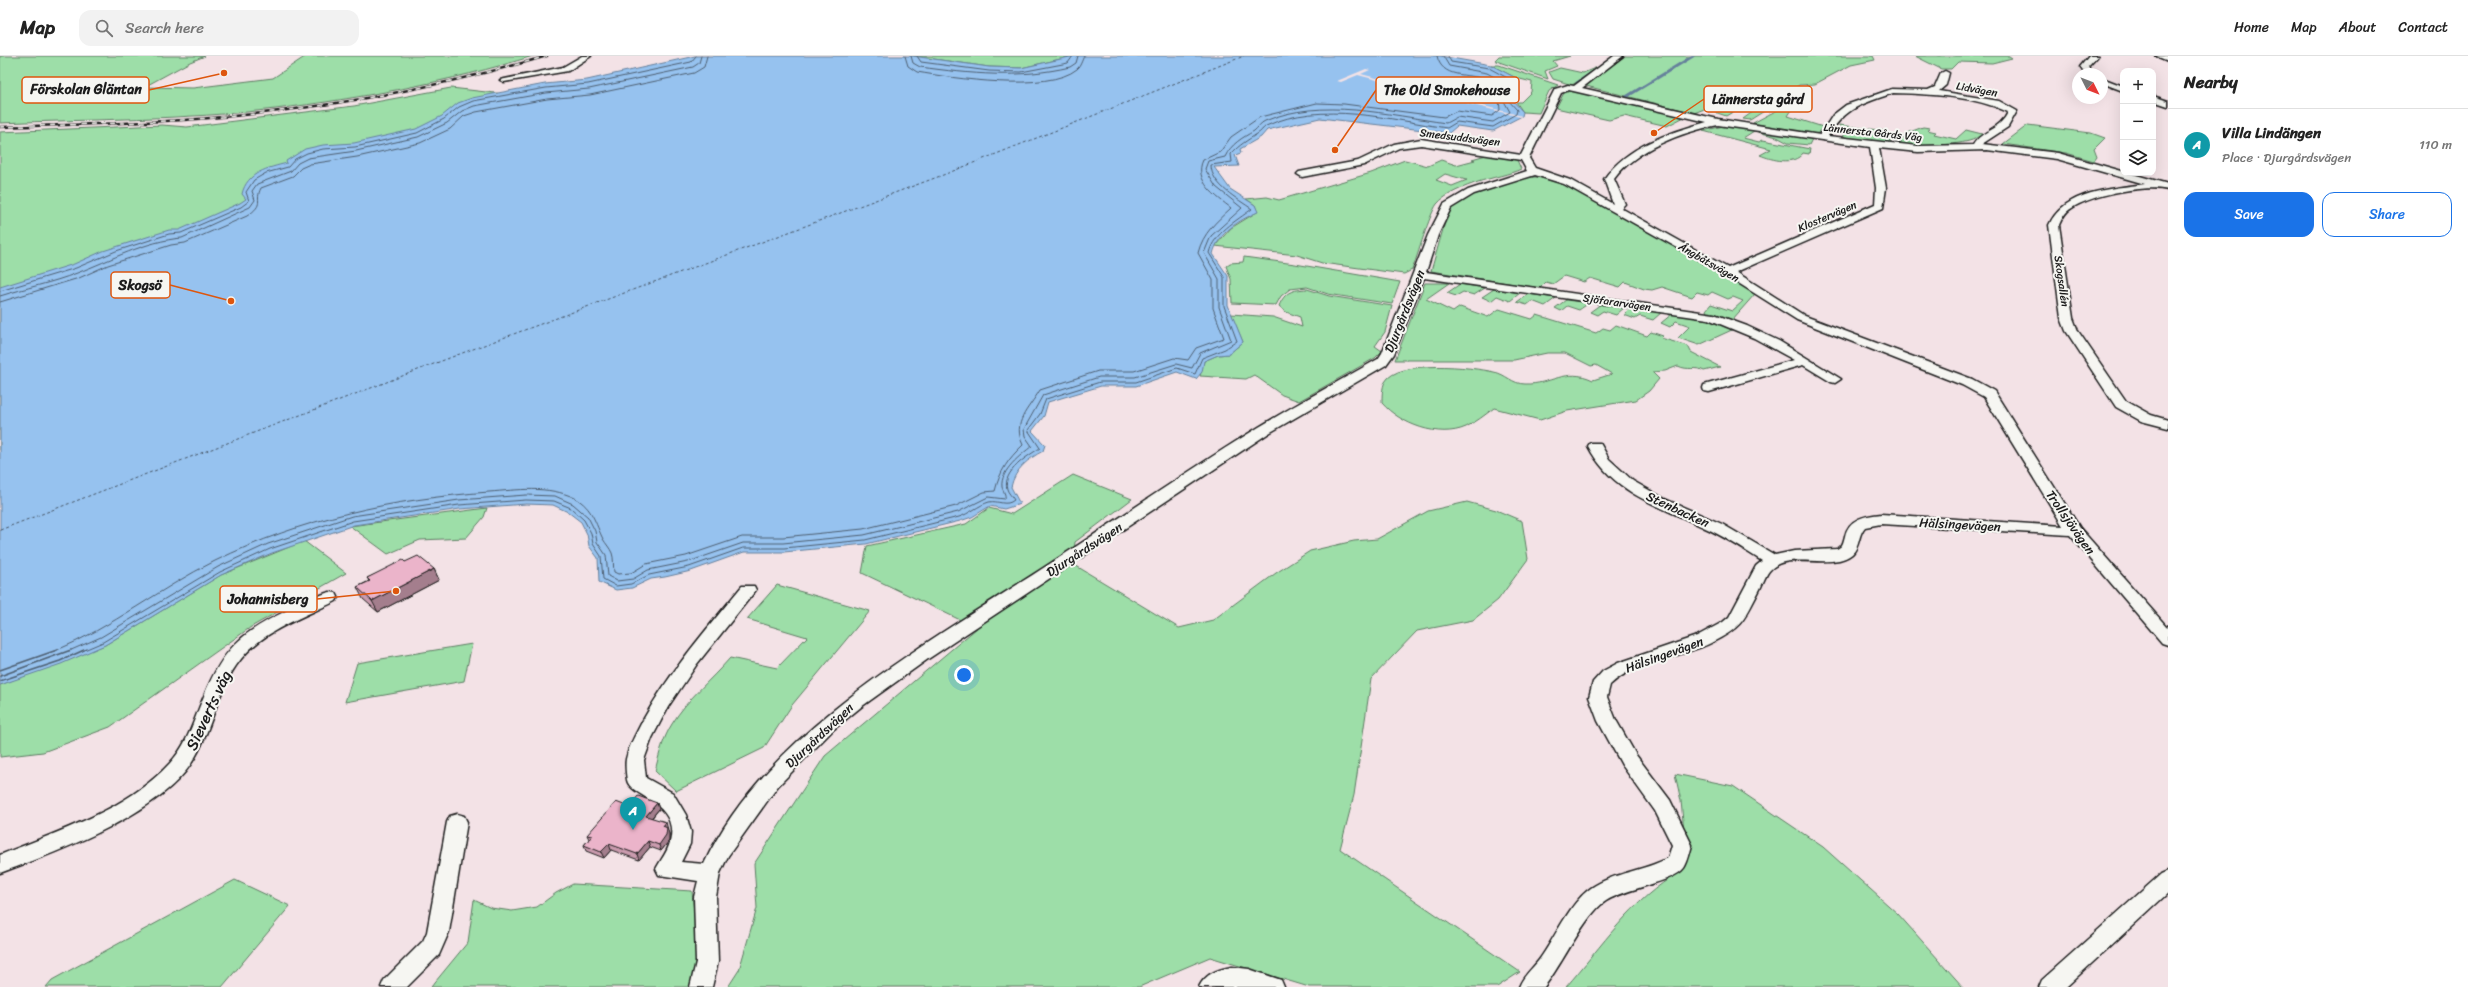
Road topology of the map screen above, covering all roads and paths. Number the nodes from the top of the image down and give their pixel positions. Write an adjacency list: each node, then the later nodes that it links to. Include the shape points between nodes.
1 (587, 56): 8 (street, via 565,69)
2 (1619, 56): 10 (street)
3 (2094, 56): 6 (street, via 2087,61)
4 (2160, 56): 5 (street)
5 (2168, 59)
6 (2085, 68)
7 (1945, 73): 12 (street, via 1942,86)
8 (504, 80)
9 (2108, 83): 11 (street)
10 (1577, 88): 17 (street, Lännersta Gårds Väg); 21 (street, via 1568,87 1558,91)
11 (2120, 88)
12 (1929, 92): 18 (street, via 1892,91 1859,102 1836,117); 20 (street, Lidvägen, via 1996,103 2012,111 2004,128 1978,141)
13 (2168, 96): 14 (street)
14 (2156, 99)
15 (2156, 100): 16 (street)
16 (2168, 104)
17 (1718, 122): 18 (street, Lännersta Gårds Väg); 25 (street, via 1693,129 1639,152 1623,162 1609,179 1620,204)
18 (1823, 138): 19 (street, Lännersta Gårds Väg)
19 (1874, 146): 20 (street, Lännersta Gårds Väg, via 1922,149); 26 (street, Klostervägen, via 1881,188 1880,206)
20 (1976, 147): 24 (street, Lännersta Gårds Väg, via 2071,159)
21 (1524, 158): 22 (street, via 1527,166); 23 (street, Smedsuddsvägen, via 1421,142 1397,146 1361,163)
22 (1534, 172): 25 (street, Ångbåtsvägen, via 1567,182); 27 (street, Djurgårdsvägen, via 1471,192 1452,202 1443,211)
23 (1302, 174)
24 (2164, 186): 32 (street, Skogsallén, via 2077,201 2058,212 2054,225 2067,318 2072,331 2121,404 2153,421)
25 (1614, 208): 26 (street, Ångbåtsvägen)
26 (1728, 272): 31 (street, Ångbåtsvägen, via 1775,304 1801,318 1967,382)
27 (1420, 274): 28 (street, Sjöfararvägen, via 1710,316 1732,324); 41 (street, Djurgårdsvägen, via 1414,283 1388,354 1382,362 1264,430 957,631 855,702 828,724 771,781 720,851)
28 (1804, 361): 29 (street, Sjöfararvägen); 30 (street)
29 (1835, 378)
30 (1709, 388)
31 (1988, 394): 34 (street, Trollsjövägen)
32 (2168, 424)
33 (1595, 446): 35 (street, Stenbacken, via 1598,455 1607,466 1637,495 1710,524)
34 (2074, 531): 35 (street, Hälsingevägen, via 1870,519 1860,522 1853,530 1850,547 1844,552 1832,556 1795,555); 38 (street, Trollsjövägen)
35 (1772, 560): 47 (street, Hälsingevägen, via 1764,566 1735,620 1729,626 1703,640 1624,668 1609,675 1602,682 1598,697 1607,721 1629,760 1663,806 1682,846 1676,863 1662,871 1614,886 1597,895 1576,920 1547,967)
36 (748, 590): 41 (street, via 692,660 661,704 643,738 635,760 637,782 666,798 676,814 681,832 680,844 666,869)
37 (330, 597): 40 (street, Sieverts väg, via 260,633 234,654 221,677 190,752 155,788 107,817)
38 (2168, 639)
39 (456, 822): 43 (street, via 438,932 431,948)
40 (0, 864)
41 (710, 873): 44 (street, Djurgårdsvägen, via 705,897 707,962)
42 (2168, 880): 48 (street)
43 (392, 987)
44 (701, 987)
45 (1210, 987): 46 (street, via 1216,981 1231,976)
46 (1273, 987)
47 (1530, 987)
48 (2050, 987)

